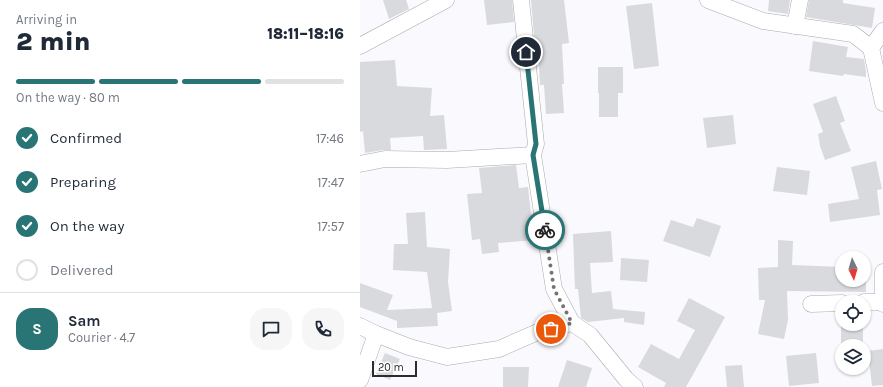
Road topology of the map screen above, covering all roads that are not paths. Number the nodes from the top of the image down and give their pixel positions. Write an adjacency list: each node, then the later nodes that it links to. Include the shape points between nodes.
1 (446, 0): 5 (street)
2 (521, 0): 11 (street, via 536,144)
3 (708, 0): 6 (street, via 763,21)
4 (800, 0): 6 (street)
5 (427, 5): 8 (street)
6 (795, 26): 9 (street, via 853,34)
7 (883, 31): 9 (street)
8 (360, 46)
9 (871, 48): 10 (street)
10 (883, 103)
11 (533, 155): 12 (street, via 447,160 385,159); 18 (street, via 554,289)
12 (360, 164)
13 (883, 272): 15 (street)
14 (871, 302): 15 (street)
15 (883, 302)
16 (835, 303): 17 (street)
17 (811, 304)
18 (572, 323): 20 (street, via 540,332 499,349 447,357 409,347); 22 (street, via 590,335)
19 (360, 326): 20 (street)
20 (376, 334): 21 (street)
21 (360, 380)
22 (635, 387)

